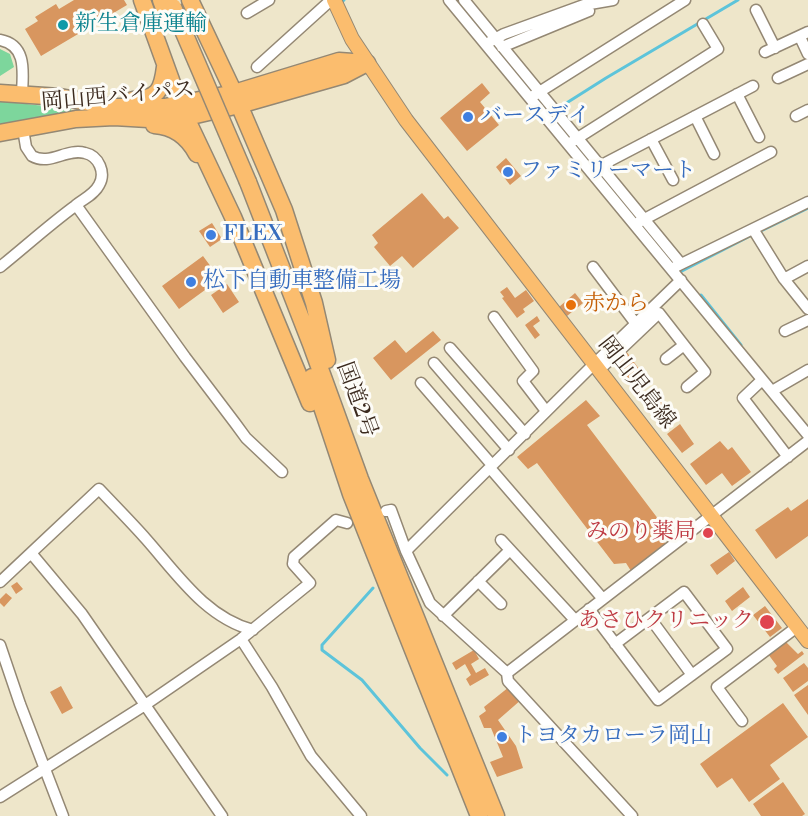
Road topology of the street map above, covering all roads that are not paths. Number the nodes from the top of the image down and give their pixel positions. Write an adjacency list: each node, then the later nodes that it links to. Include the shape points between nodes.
1 (142, 0): 20 (highway)
2 (190, 0): 29 (highway)
3 (270, 0): 12 (street)
4 (332, 0): 18 (main road, 岡山児島線); 21 (street)
5 (449, 0): 16 (street)
6 (464, 0): 16 (street)
7 (613, 0): 16 (street, via 584,5)
8 (685, 0): 27 (street)
9 (167, 4): 44 (highway, 国道2号, bridge)
10 (756, 10): 14 (street, via 770,50)
11 (589, 11): 16 (street)
12 (247, 13)
13 (703, 24): 39 (street, via 718,49)
14 (804, 34): 17 (street)
15 (0, 40): 25 (street, via 17,48 22,57)
16 (493, 42): 27 (street); 27 (street)
17 (808, 54)
18 (367, 63): 29 (highway, 岡山西バイパス, via 339,61); 66 (main road, 岡山児島線, via 406,120)
19 (808, 64): 22 (street)
20 (165, 67): 28 (highway, via 163,84 147,98); 31 (highway)
21 (257, 67)
22 (778, 78)
23 (753, 86): 26 (street)
24 (0, 93): 25 (highway, 岡山西バイパス)
25 (22, 93): 28 (highway, 岡山西バイパス)
26 (737, 94): 32 (street); 37 (street)
27 (535, 95): 39 (street); 39 (street, via 555,111)
28 (60, 97): 31 (highway, 岡山西バイパス)
29 (236, 99): 31 (highway, 岡山西バイパス); 80 (highway, via 299,252)
30 (808, 110): 33 (street)
31 (184, 111): 34 (highway, 岡山西バイパス, via 165,120); 47 (highway)
32 (695, 116): 38 (street); 41 (street)
33 (796, 116)
34 (114, 117): 35 (highway, 岡山西バイパス); 47 (highway, via 128,123 169,127 190,142)
35 (23, 129): 36 (highway, 岡山西バイパス); 46 (street, via 28,152 38,159 85,153 101,166 100,184)
36 (0, 133)
37 (759, 137)
38 (651, 139): 42 (street); 43 (street)
39 (573, 141): 42 (street)
40 (771, 152): 48 (street)
41 (714, 154)
42 (595, 168): 48 (street)
43 (673, 180)
44 (243, 184): 80 (highway, 国道2号, via 311,344); 81 (highway, 国道2号)
45 (808, 202): 49 (street)
46 (76, 205): 51 (street); 79 (street, via 246,438)
47 (233, 217): 81 (highway)
48 (639, 221): 53 (street)
49 (753, 229): 53 (street); 54 (street)
50 (808, 266): 54 (street)
51 (0, 267)
52 (593, 267): 60 (street)
53 (676, 267): 55 (street)
54 (784, 279): 56 (street)
55 (681, 280): 58 (street); 68 (street)
56 (808, 309)
57 (494, 317): 72 (street, via 533,371 523,381)
58 (648, 318): 60 (street); 62 (street, via 659,313); 66 (street)
59 (808, 320): 61 (street)
60 (636, 324): 66 (street)
61 (785, 331)
62 (684, 345): 64 (street); 70 (street, via 705,372)
63 (450, 348): 73 (street)
64 (666, 358)
65 (434, 363): 76 (street)
66 (597, 367): 72 (street); 83 (main road, 岡山児島線)
67 (808, 370): 71 (street)
68 (762, 380): 71 (street); 77 (street, via 743,398)
69 (421, 383): 78 (street)
70 (687, 387)
71 (774, 389): 74 (street)
72 (546, 411): 73 (street)
73 (525, 434): 76 (street)
74 (808, 435)
75 (808, 441): 77 (street)
76 (508, 450): 78 (street)
77 (788, 457): 83 (street)
78 (492, 469): 86 (street); 91 (street)
79 (282, 472)
80 (360, 479): 113 (highway, 国道2号)
81 (351, 494): 112 (highway, 国道2号)
82 (386, 511): 86 (street, via 391,510)
83 (712, 516): 91 (street); 97 (main road, 岡山児島線)
84 (347, 524): 98 (street, via 336,520 294,557 293,564 310,583)
85 (501, 540): 87 (street)
86 (406, 550): 94 (street, via 430,603)
87 (510, 550): 89 (street); 96 (street)
88 (31, 553): 90 (street); 98 (street, via 99,489 206,604 237,626); 105 (street, via 82,614)
89 (478, 581): 92 (street); 94 (street)
90 (0, 582)
91 (603, 599): 93 (street)
92 (501, 604)
93 (590, 609): 96 (street); 101 (street)
94 (443, 616): 103 (street)
95 (650, 618): 101 (street); 104 (street); 104 (street, via 684,592 727,649)
96 (575, 620): 103 (street)
97 (797, 627): 100 (main road, 岡山児島線); 106 (street, via 717,687)
98 (253, 630): 99 (street)
99 (241, 639): 105 (street); 111 (street, via 311,756)
100 (808, 640)
101 (615, 644): 104 (street, via 658,700)
102 (0, 645): 107 (street)
103 (507, 673): 114 (street, via 508,681)
104 (692, 675)
105 (145, 705): 107 (street); 110 (street)
106 (742, 721)
107 (45, 770): 108 (street); 109 (street)
108 (0, 797)
109 (63, 816)
110 (222, 816)
111 (361, 816)
112 (478, 816)
113 (496, 816)
114 (632, 816)

